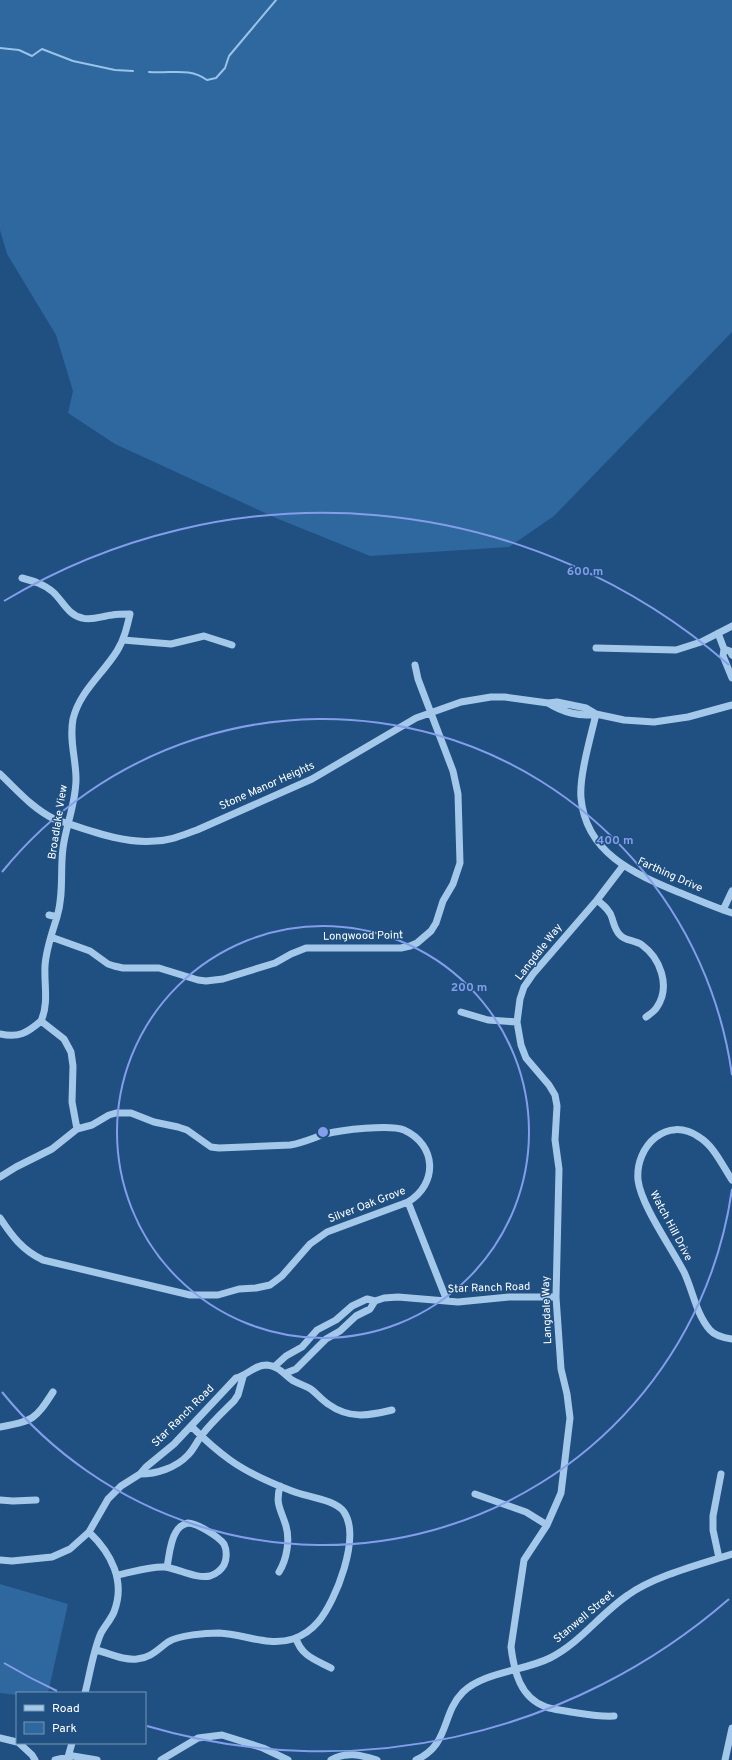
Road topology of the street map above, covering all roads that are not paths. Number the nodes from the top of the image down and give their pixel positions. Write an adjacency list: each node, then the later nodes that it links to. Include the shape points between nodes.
1 (22, 578): 4 (street, Broadlake View, via 47,587 74,615 89,620 130,614)
2 (732, 626): 3 (street)
3 (718, 633): 6 (street, via 676,650); 7 (street)
4 (122, 640): 5 (street, via 171,644 204,636); 15 (street, Broadlake View, via 113,657 81,698 75,714 71,740 76,780)
5 (232, 645)
6 (596, 648)
7 (724, 649): 8 (street); 10 (street)
8 (732, 655)
9 (415, 665): 12 (street, Longwood Point)
10 (732, 678)
11 (732, 705): 13 (street, via 688,717 654,722 624,720)
12 (430, 712): 13 (street, Stone Manor Heights, via 461,702 491,697 557,702 586,708); 15 (street, Stone Manor Heights, via 403,724 312,779 177,837 136,841); 23 (street, Longwood Point, via 453,771 458,794 460,863 436,923 417,943 401,948 306,948 275,963 223,979 206,981 159,968 114,966 90,950)
13 (596, 714): 16 (street, Farthing Drive, via 581,785 581,798 594,837 612,858)
14 (0, 774): 15 (street, Stone Manor Heights, via 43,814)
15 (69, 824): 22 (street, Broadlake View, via 63,847 62,896)
16 (623, 866): 18 (street, Langdale Way); 19 (street, Farthing Drive)
17 (732, 891): 19 (street)
18 (597, 900): 25 (street, via 607,908 620,936 640,943 652,954 661,969 663,982 660,1002); 27 (street, Langdale Way, via 524,987)
19 (723, 910): 20 (street, Farthing Drive)
20 (732, 913)
21 (49, 915): 22 (street)
22 (57, 917): 23 (street, Broadlake View)
23 (51, 937): 26 (street, Broadlake View, via 46,959 46,995)
24 (461, 1012): 27 (street, via 488,1020)
25 (646, 1017)
26 (41, 1022): 28 (street, via 17,1036); 29 (street, via 64,1039 70,1052 73,1066 72,1102)
27 (517, 1022): 34 (street, Langdale Way, via 526,1058 549,1085 555,1095 557,1106 555,1140 559,1169)
28 (0, 1034)
29 (77, 1129): 30 (street, Silver Oak Grove, via 52,1149); 32 (street, Silver Oak Grove, via 92,1125 109,1115 131,1113 187,1130 211,1147 228,1148 299,1144 334,1132 397,1128 419,1140 428,1154 427,1184)
30 (0, 1177)
31 (732, 1180): 37 (street, Watch Hill Drive, via 709,1144 687,1132 673,1130 660,1134 642,1153 638,1166 641,1194 684,1273 703,1320 711,1332)
32 (408, 1202): 33 (street, Silver Oak Grove, via 327,1232 310,1244 282,1276 270,1285 208,1296 190,1295 43,1260 20,1245); 36 (street)
33 (0, 1218)
34 (556, 1297): 36 (street, Star Ranch Road); 54 (street, Langdale Way, via 561,1369 570,1418 561,1493)
35 (375, 1301): 36 (street, Star Ranch Road, via 398,1297); 38 (street, Star Ranch Road, via 367,1299 352,1306 336,1320 317,1330); 39 (street, via 370,1309 356,1316 340,1331 326,1339)
36 (447, 1301)
37 (732, 1339)
38 (302, 1347): 39 (street); 40 (street, Star Ranch Road)
39 (310, 1356): 41 (street)
40 (274, 1366): 41 (street); 42 (street, Star Ranch Road, via 260,1366)
41 (286, 1374): 44 (street, via 345,1413 371,1416)
42 (243, 1377): 45 (street, Star Ranch Road, via 236,1378); 47 (street, Star Ranch Road, via 234,1401)
43 (53, 1392): 46 (street, via 41,1412 26,1422)
44 (392, 1410)
45 (191, 1426): 47 (street); 48 (street, Star Ranch Road)
46 (0, 1427)
47 (201, 1436): 48 (street, Star Ranch Road, via 188,1456 180,1461 151,1474); 50 (street, via 230,1460 262,1479)
48 (140, 1474): 55 (street, Star Ranch Road, via 121,1486 108,1499)
49 (721, 1474): 57 (street, via 713,1516)
50 (280, 1486): 60 (street, via 277,1496 278,1507 286,1524 288,1537); 62 (street, via 337,1506 344,1512 350,1532 344,1574 339,1588 319,1622)
51 (475, 1494): 54 (street, via 519,1510)
52 (0, 1500): 53 (street)
53 (36, 1500)
54 (547, 1525): 65 (street, Langdale Way, via 524,1560 511,1647)
55 (89, 1532): 58 (street, Star Ranch Road, via 70,1549 52,1557); 61 (street, via 106,1552)
56 (732, 1554): 57 (street, Stanwell Street)
57 (719, 1558): 65 (street, Stanwell Street, via 646,1584 627,1595 564,1650)
58 (0, 1560)
59 (166, 1567): 59 (street, via 175,1533 183,1525 201,1527 225,1545 226,1561 210,1576); 61 (street)
60 (279, 1572)
61 (117, 1575): 63 (street, via 119,1585 116,1604)
62 (296, 1638): 63 (street, via 267,1642 218,1633 186,1636 169,1642 152,1655 137,1659); 64 (street, via 308,1656)
63 (96, 1650): 66 (street)
64 (332, 1668)
65 (515, 1670): 67 (street, Langdale Way, via 525,1693 546,1707 598,1717); 81 (street, Stanwell Street, via 474,1684 462,1692 454,1704 440,1739 432,1750)
66 (85, 1692)
67 (614, 1716)
68 (732, 1728): 82 (street)
69 (0, 1738): 70 (street)
70 (16, 1742)
71 (19, 1744): 74 (street)
72 (72, 1744): 73 (street)
73 (68, 1757): 75 (street); 76 (street)
74 (36, 1760)
75 (55, 1760)
76 (97, 1760)
77 (161, 1760): 78 (street, via 198,1738 222,1736 263,1748)
78 (288, 1760)
79 (331, 1760): 80 (street, via 349,1754)
80 (377, 1760)
81 (416, 1760)
82 (725, 1760)

